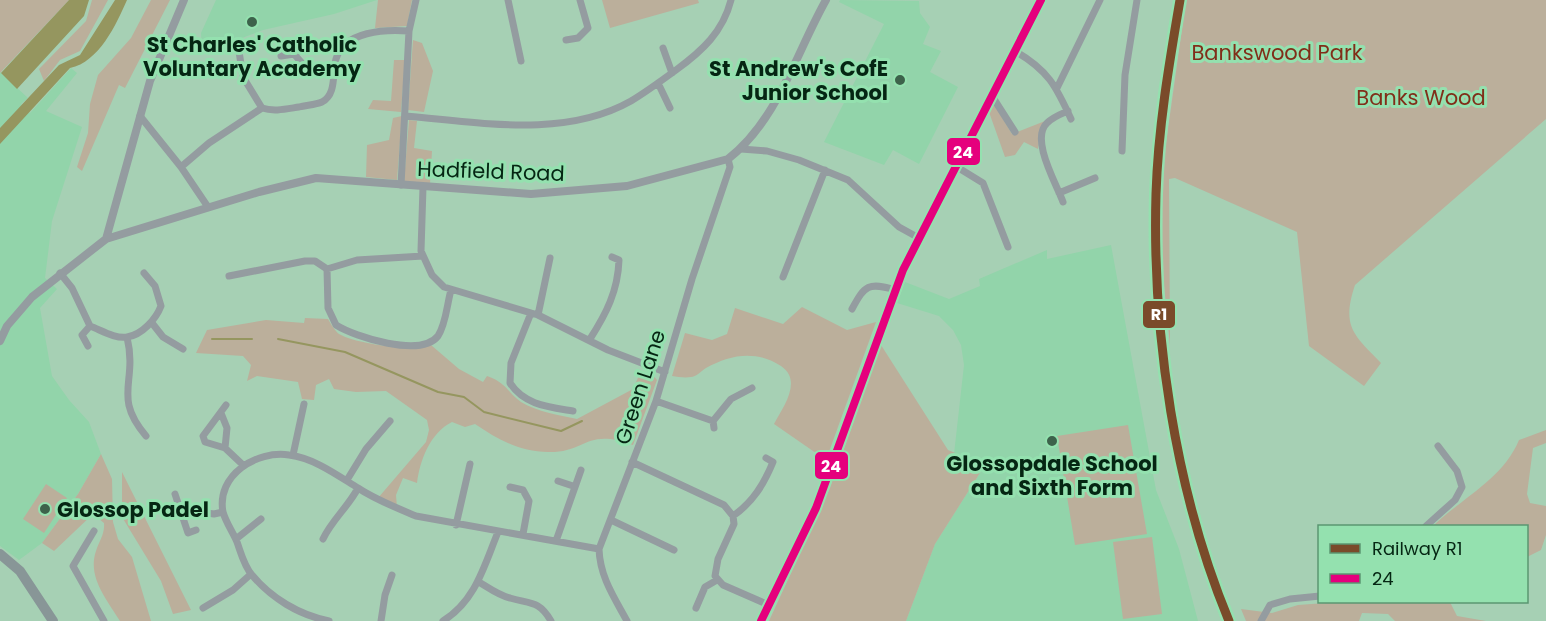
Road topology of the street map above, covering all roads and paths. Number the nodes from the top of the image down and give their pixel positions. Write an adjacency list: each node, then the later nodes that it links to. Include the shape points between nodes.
1 (184, 0): 26 (street, via 160,53)
2 (416, 0): 10 (street)
3 (508, 0): 18 (street)
4 (580, 0): 11 (street, via 588,28 578,38)
5 (731, 0): 20 (street, via 716,34 698,54)
6 (826, 0): 29 (street, Hadfield Road, via 773,106)
7 (1041, 0): 15 (street)
8 (1100, 0): 22 (street)
9 (1137, 0): 30 (street, via 1125,75)
10 (409, 31): 19 (street, via 389,30 350,41 341,47); 27 (street)
11 (566, 40)
12 (238, 45): 24 (street, via 243,77)
13 (305, 47): 16 (street)
14 (663, 48): 20 (street)
15 (1015, 51): 22 (street, via 1043,69); 23 (street)
16 (294, 54): 17 (street); 19 (street, via 308,70)
17 (281, 56)
18 (521, 61)
19 (335, 67): 24 (street, via 330,95 322,102 270,111)
20 (672, 73): 21 (street)
21 (658, 83): 25 (street); 27 (street, via 630,102 605,112 558,123 525,125)
22 (1057, 88): 38 (street, via 1070,115 1048,122 1041,136)
23 (992, 96): 28 (street); 33 (street)
24 (262, 108): 32 (street, via 209,143)
25 (670, 108)
26 (140, 116): 32 (street); 42 (street)
27 (405, 116): 36 (street)
28 (1015, 132)
29 (741, 149): 31 (street, Hadfield Road); 34 (street, via 767,151)
30 (1122, 151)
31 (728, 159): 37 (street, Hadfield Road, via 627,186 580,192 531,194); 63 (street, Green Lane, via 730,167)
32 (182, 167): 40 (street)
33 (957, 167): 41 (street); 43 (street, via 984,183)
34 (825, 170): 41 (street, via 848,180 898,227); 51 (street)
35 (1095, 178): 38 (street)
36 (401, 185): 37 (street, Hadfield Road); 40 (street, Hadfield Road, via 316,178)
37 (423, 187): 44 (street)
38 (1059, 193): 39 (street)
39 (1063, 202)
40 (208, 207): 42 (street, Hadfield Road)
41 (919, 237): 53 (street)
42 (106, 239): 48 (street, Hadfield Road)
43 (1008, 247)
44 (423, 256): 47 (street, via 357,260); 52 (street, via 432,275)
45 (612, 257): 59 (street, via 619,260 614,294)
46 (550, 258): 55 (street)
47 (327, 268): 50 (street, via 315,261 305,261); 52 (street, via 328,308 336,325 368,338 400,344 420,346 438,335)
48 (60, 273): 57 (street, via 72,288); 60 (street, Hadfield Road, via 32,297 7,326)
49 (144, 273): 56 (street, via 160,296 161,306)
50 (229, 276)
51 (783, 277)
52 (451, 290): 55 (street)
53 (896, 290): 54 (street, via 867,287); 108 (street, via 816,508)
54 (852, 309)
55 (535, 314): 59 (street); 68 (street, via 511,363 510,383 531,402)
56 (152, 323): 58 (street); 62 (street, via 163,337)
57 (90, 326): 58 (street); 61 (street, via 82,335)
58 (127, 337): 71 (street, via 131,365 126,394 128,411)
59 (590, 339): 63 (street)
60 (0, 341)
61 (88, 346)
62 (183, 349)
63 (665, 372): 65 (street, Green Lane)
64 (752, 388): 65 (street, via 731,399 713,424)
65 (656, 401): 76 (street, Green Lane)
66 (304, 404): 74 (street)
67 (226, 405): 69 (street)
68 (573, 411)
69 (221, 412): 73 (street, via 227,428); 73 (street, via 203,436 205,442)
70 (390, 421): 80 (street)
71 (146, 436)
72 (1438, 446): 92 (street, via 1457,471 1462,487 1455,500)
73 (225, 448): 78 (street)
74 (293, 455): 78 (street, via 256,457); 80 (street)
75 (766, 458): 88 (street, via 773,462 766,479)
76 (632, 462): 88 (street, via 724,505); 90 (street, Green Lane)
77 (470, 464): 91 (street)
78 (243, 465): 87 (street, via 227,489)
79 (581, 470): 82 (street)
80 (347, 480): 84 (street)
81 (558, 481): 82 (street)
82 (573, 486): 99 (street)
83 (510, 487): 96 (street, via 523,490 529,501)
84 (358, 488): 91 (street, via 416,516); 98 (street)
85 (175, 494): 86 (street)
86 (179, 509): 87 (street); 93 (street, via 188,533)
87 (223, 512): 97 (street)
88 (733, 516): 105 (street, via 730,536 715,571)
89 (261, 519): 97 (street)
90 (611, 520): 100 (street, Green Lane); 101 (street)
91 (456, 525): 95 (street)
92 (1427, 525)
93 (196, 530)
94 (94, 531): 113 (street, via 73,566)
95 (498, 532): 96 (street); 106 (street)
96 (523, 534): 99 (street)
97 (236, 539): 103 (street)
98 (322, 539)
99 (556, 541): 100 (street)
100 (599, 549): 119 (street, via 608,589)
101 (674, 550)
102 (0, 554): 112 (main road, via 20,571)
103 (250, 574): 109 (street); 111 (street, via 284,603)
104 (392, 575): 116 (street)
105 (717, 580): 108 (street); 110 (street, via 705,587)
106 (479, 582): 117 (street, via 456,612); 118 (street, via 508,598 543,608)
107 (1318, 596): 121 (street, via 1270,605)
108 (769, 605): 120 (street)
109 (203, 608)
110 (696, 608)
111 (305, 614): 114 (street); 115 (street)
112 (53, 621)
113 (104, 621)
114 (301, 621)
115 (329, 621)
116 (381, 621)
117 (443, 621)
118 (551, 621)
119 (627, 621)
120 (761, 621)
121 (1261, 621)

